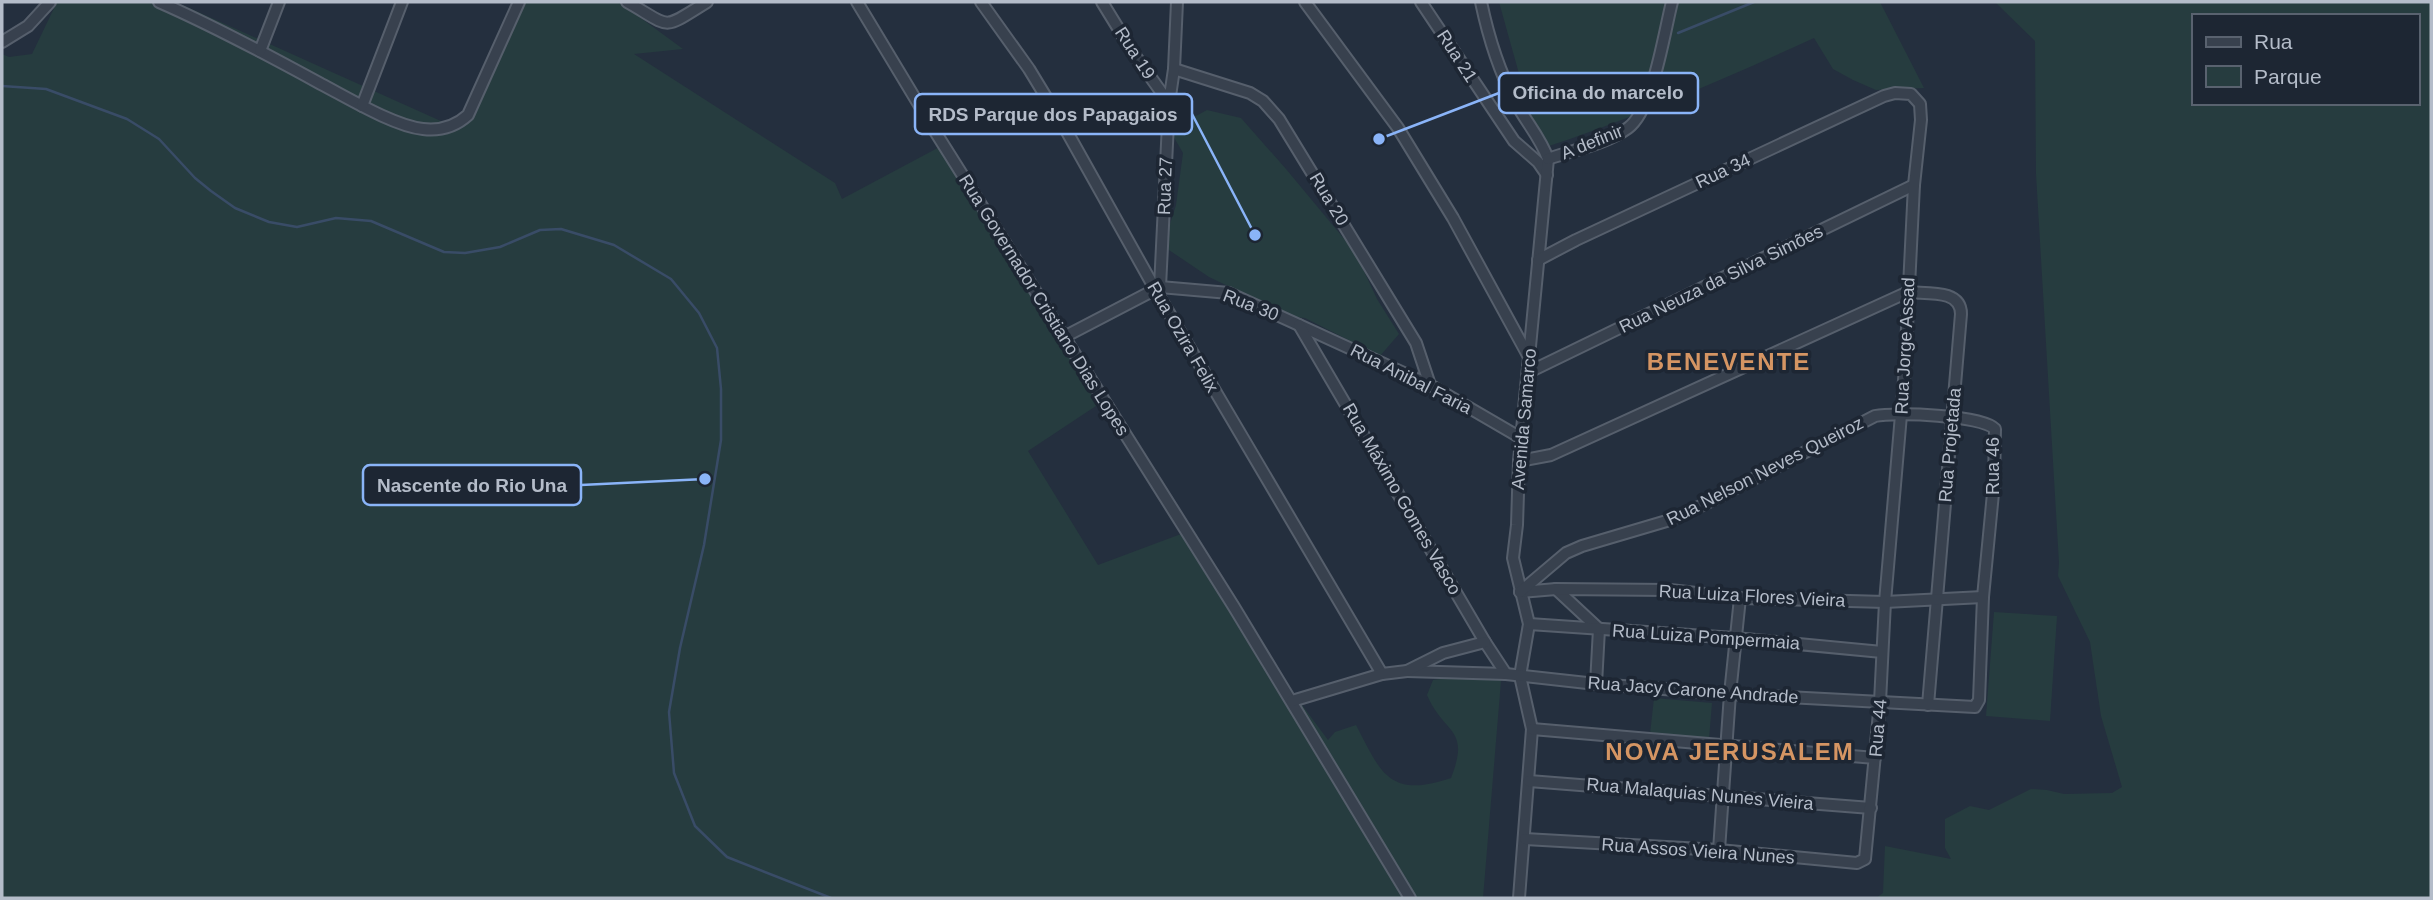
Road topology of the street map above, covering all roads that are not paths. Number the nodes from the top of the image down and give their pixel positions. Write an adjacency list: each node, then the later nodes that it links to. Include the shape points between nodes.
1 (50, 2): 17 (street, via 29,26)
2 (159, 2): 16 (street)
3 (279, 2): 18 (street)
4 (402, 2): 22 (street)
5 (519, 2): 22 (street, via 468,115 451,126 422,129)
6 (627, 2): 7 (street, via 669,24)
7 (707, 2)
8 (856, 2): 30 (street, Rua Governador Cristiano Dias Lopes)
9 (981, 2): 27 (street, Rua Ozira Felix, via 1029,69)
10 (1102, 2): 21 (street, Rua 19)
11 (1177, 2): 19 (street, Rua 27)
12 (1305, 2): 31 (street, via 1398,128)
13 (1421, 2): 24 (street, Rua 21, via 1514,141)
14 (1481, 2): 23 (street, A definir, via 1513,99)
15 (1672, 2): 23 (street, A definir, via 1648,100 1639,117 1617,135)
16 (171, 4): 18 (street)
17 (2, 42)
18 (260, 51): 22 (street)
19 (1174, 69): 21 (street, Rua 27); 33 (street, Rua 20, via 1250,93 1279,119 1416,342)
20 (1911, 94): 25 (street, Rua Jorge Assad, via 1922,111); 26 (street, Rua 34, via 1884,96)
21 (1169, 103): 27 (street, Rua 27)
22 (362, 106)
23 (1548, 159): 24 (street, Avenida Samarco)
24 (1547, 175): 26 (street, Avenida Samarco)
25 (1914, 185): 28 (street, Rua Jorge Assad); 32 (street, Rua Neuza da Silva Simões)
26 (1538, 260): 31 (street, Avenida Samarco)
27 (1157, 288): 29 (street, Rua 30, via 1229,293); 30 (street); 50 (street, Rua Ozira Felix)
28 (1908, 292): 34 (street, Rua Jorge Assad); 35 (street, Rua Projetada, via 1951,296 1961,306); 37 (street, via 1551,455)
29 (1299, 325): 33 (street, Rua Anibal Faria); 47 (street, Rua Máximo Gomes Vasco)
30 (1064, 337): 55 (street, Rua Governador Cristiano Dias Lopes)
31 (1530, 359): 32 (street, Avenida Samarco)
32 (1529, 372): 36 (street, Avenida Samarco)
33 (1430, 385): 36 (street, Rua Anibal Faria)
34 (1902, 414): 35 (street, Rua 46); 39 (street, Rua Nelson Neves Queiroz, via 1868,419 1670,520 1566,553); 43 (street, Rua Jorge Assad)
35 (1952, 418): 40 (street, Rua 46, via 1983,422 1995,429 1992,527); 42 (street, Rua Projetada)
36 (1521, 438): 37 (street, Avenida Samarco)
37 (1519, 461): 39 (street, Avenida Samarco, via 1513,558)
38 (1556, 589): 39 (street, Rua Luiza Flores Vieira); 41 (street, Rua Luiza Flores Vieira, via 1670,590); 45 (street)
39 (1520, 592): 44 (street, Avenida Samarco)
40 (1983, 597): 42 (street, Rua Luiza Flores Vieira); 57 (street, Rua Jacy Carone Andrade, via 1978,704 1972,708)
41 (1740, 598): 43 (street, Rua Luiza Flores Vieira); 46 (street)
42 (1937, 599): 43 (street, Rua Luiza Flores Vieira); 57 (street, Rua Projetada)
43 (1885, 603): 48 (street, Rua 44)
44 (1529, 624): 45 (street, Rua Luiza Pompermaia); 52 (street, Avenida Samarco)
45 (1599, 629): 46 (street, Rua Luiza Pompermaia); 53 (street)
46 (1735, 638): 48 (street, Rua Luiza Pompermaia); 54 (street)
47 (1485, 642): 49 (street, via 1443,653); 51 (street, Rua Máximo Gomes Vasco)
48 (1882, 652): 56 (street, Rua 44)
49 (1406, 671): 50 (street); 51 (street, Rua Jacy Carone Andrade)
50 (1382, 674): 55 (street)
51 (1506, 674): 52 (street, Rua Jacy Carone Andrade)
52 (1520, 676): 53 (street, Rua Jacy Carone Andrade); 58 (street)
53 (1597, 684): 54 (street, Rua Jacy Carone Andrade)
54 (1730, 694): 56 (street, Rua Jacy Carone Andrade); 59 (street)
55 (1292, 701): 67 (street, Rua Governador Cristiano Dias Lopes)
56 (1880, 702): 57 (street, Rua Jacy Carone Andrade); 60 (street, Rua 44)
57 (1928, 705)
58 (1532, 729): 59 (street); 61 (street)
59 (1727, 745): 60 (street); 62 (street)
60 (1875, 758): 63 (street, Rua 44)
61 (1529, 781): 62 (street, Rua Malaquias Nunes Vieira); 64 (street)
62 (1722, 796): 63 (street, Rua Malaquias Nunes Vieira); 65 (street)
63 (1871, 808): 66 (street, Rua 44)
64 (1525, 839): 65 (street, Rua Assos Vieira Nunes); 68 (street)
65 (1719, 850): 66 (street, Rua Assos Vieira Nunes, via 1857,863)
66 (1867, 854)
67 (1410, 898)
68 (1519, 898)

